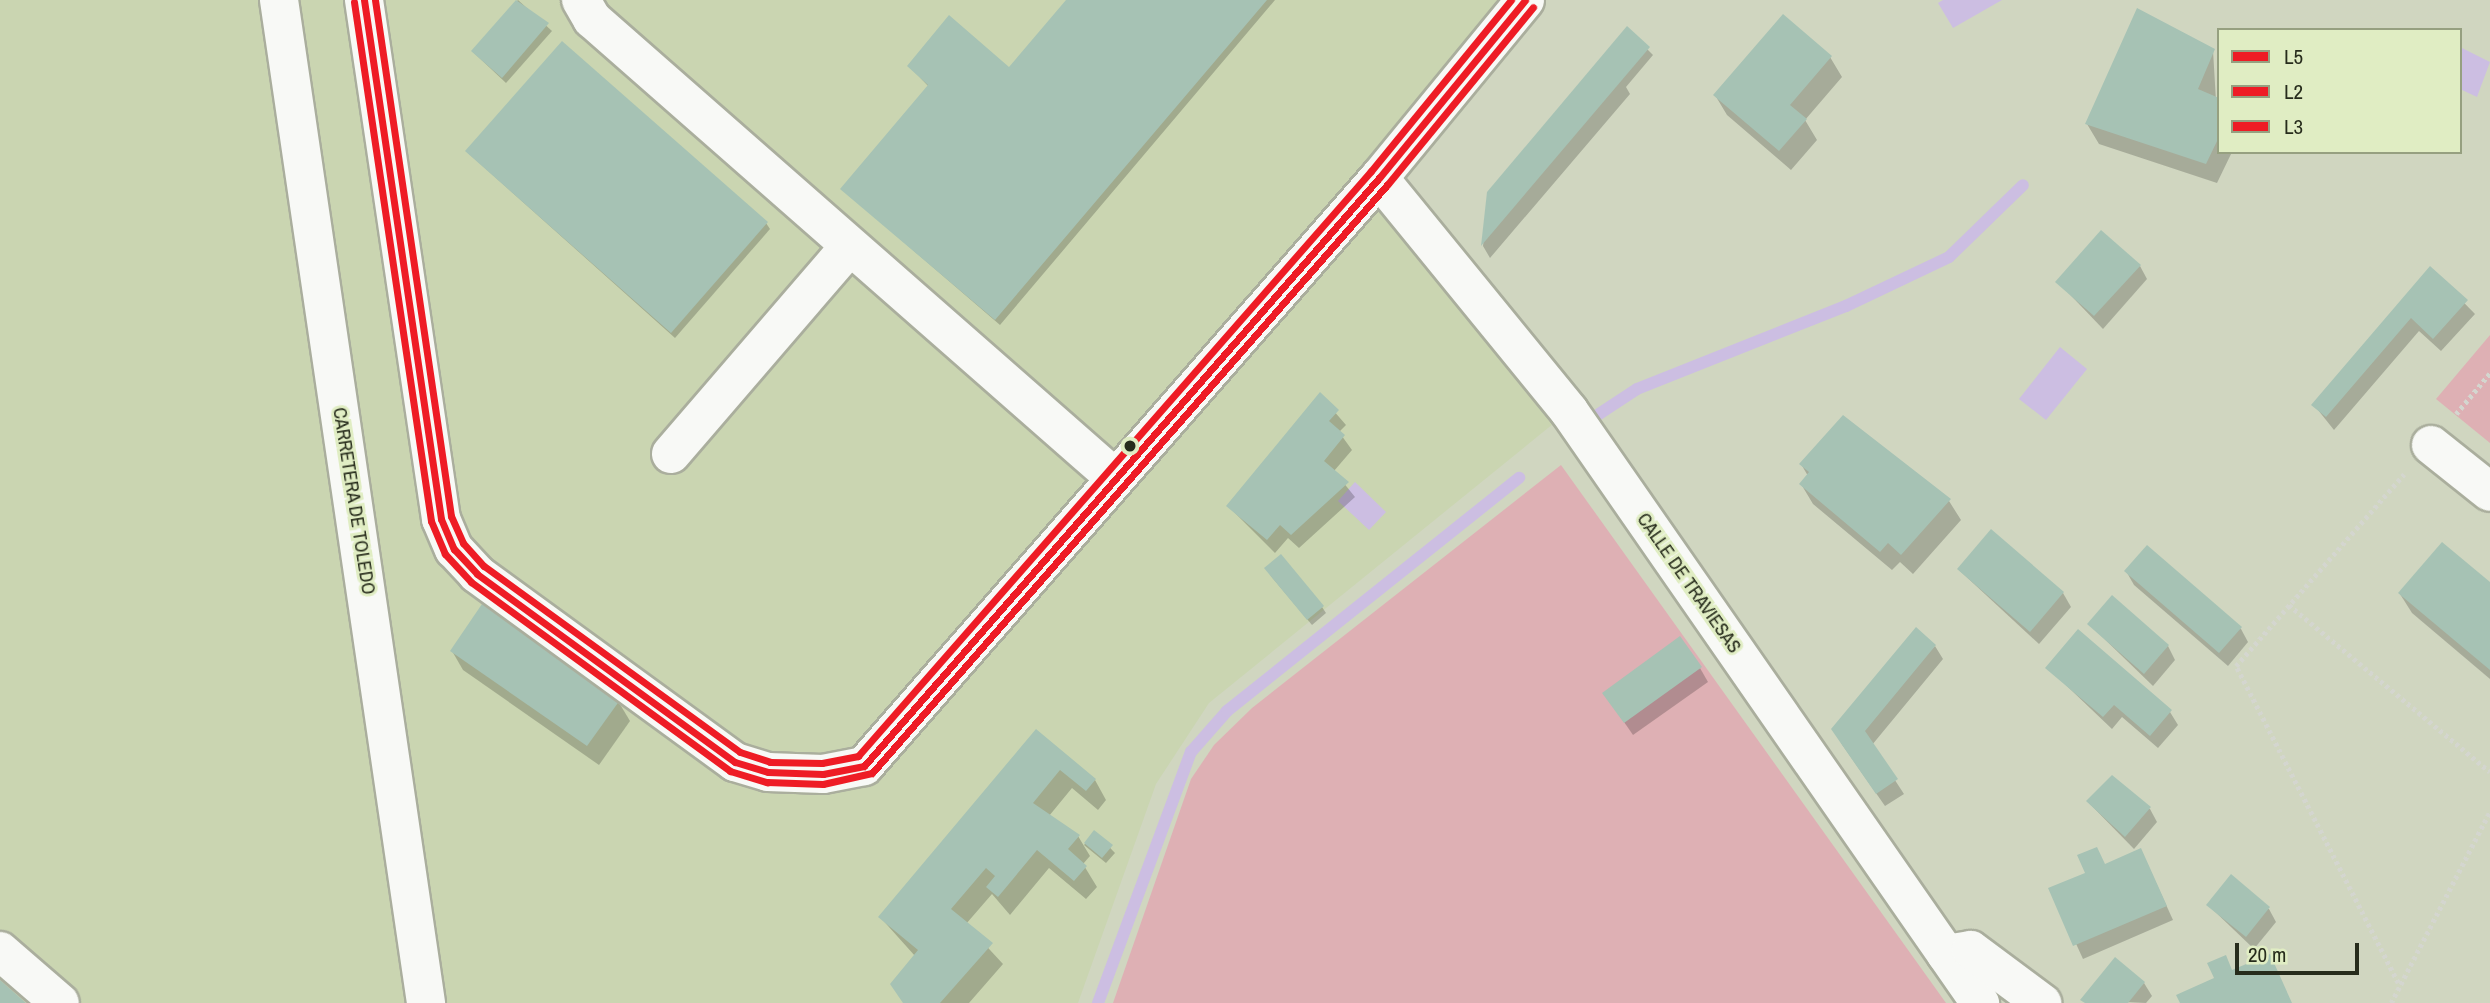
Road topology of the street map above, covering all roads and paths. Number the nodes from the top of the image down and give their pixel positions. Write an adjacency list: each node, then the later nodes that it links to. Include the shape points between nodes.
1 (279, 0): 19 (street, CARRETERA DE TOLEDO)
2 (364, 0): 10 (street, via 441,519 454,549 477,573 735,762 768,772 823,774 864,766)
3 (581, 0): 6 (street, via 592,19)
4 (1525, 0): 5 (street)
5 (1379, 178): 10 (street); 16 (street, CALLE DE TRAVIESAS, via 1569,411)
6 (849, 246): 9 (street); 10 (street)
7 (2490, 373): 8 (path)
8 (2431, 444): 11 (street); 12 (path)
9 (671, 454)
10 (1115, 478)
11 (2490, 492)
12 (2289, 605): 13 (path); 17 (path, via 2236,666)
13 (2490, 772)
14 (2490, 811): 17 (path)
15 (0, 951): 18 (street)
16 (1946, 954): 20 (street, CALLE DE TRAVIESAS); 21 (street, via 1971,950)
17 (2398, 983): 22 (path)
18 (60, 1003)
19 (426, 1003)
20 (1980, 1003)
21 (2042, 1003)
22 (2391, 1003)

